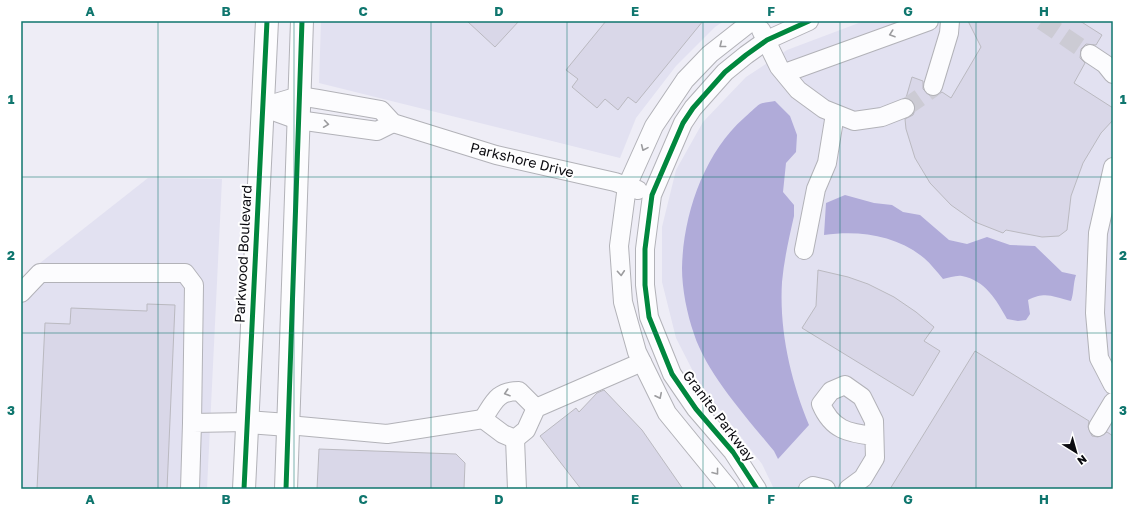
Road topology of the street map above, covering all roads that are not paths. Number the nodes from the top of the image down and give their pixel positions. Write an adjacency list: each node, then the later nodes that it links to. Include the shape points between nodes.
1 (267, 21): 13 (main road, Parkwood Boulevard)
2 (302, 21): 12 (main road)
3 (754, 21): 7 (street); 19 (street, one-way to 19, via 710,54 672,98 654,126)
4 (809, 21): 7 (street, Granite Parkway)
5 (929, 21): 9 (street, one-way to 9)
6 (950, 21): 11 (street)
7 (767, 40): 9 (street, via 779,67); 20 (street, Granite Parkway, via 725,72 693,108 683,123)
8 (1090, 54): 10 (street, via 1105,64)
9 (785, 73): 15 (street, via 798,90 824,109)
10 (1113, 74)
11 (933, 86)
12 (299, 96): 13 (street, Parkshore Drive); 16 (main road); 17 (street, Parkshore Drive, via 381,110)
13 (262, 107): 16 (street); 28 (main road, Parkwood Boulevard)
14 (905, 108): 15 (street, via 882,117 854,120)
15 (836, 114): 21 (street, via 827,163 816,189)
16 (298, 120): 17 (street, one-way to 17, via 377,131); 30 (main road)
17 (393, 123): 19 (street, Parkshore Drive, via 496,155)
18 (1113, 167): 24 (street, via 1098,233 1094,313 1099,358)
19 (627, 186): 20 (street, Parkshore Drive); 23 (street, one-way to 23, via 619,246 623,302)
20 (652, 195): 39 (street, Granite Parkway, via 645,249 645,284 650,317 672,374 696,409 733,452)
21 (804, 250)
22 (21, 293): 29 (street, via 40,272 185,273 194,285)
23 (642, 362): 26 (street); 38 (street, one-way to 38, via 667,413)
24 (1113, 385)
25 (1113, 402): 31 (street)
26 (536, 408): 27 (street, one-way to 27, via 519,391 508,391 498,396); 33 (street, via 526,430)
27 (483, 419): 30 (street, via 387,434); 33 (street, via 503,434)
28 (247, 422): 29 (street); 30 (main road); 35 (main road, Parkwood Boulevard)
29 (192, 423): 34 (street)
30 (288, 425): 36 (main road)
31 (1098, 427)
32 (874, 436): 42 (street, via 875,458 863,478)
33 (515, 439): 37 (street)
34 (190, 489)
35 (244, 489)
36 (286, 489)
37 (517, 489)
38 (729, 489)
39 (757, 489)
40 (808, 489): 41 (street, via 813,486)
41 (826, 489)
42 (848, 489)

